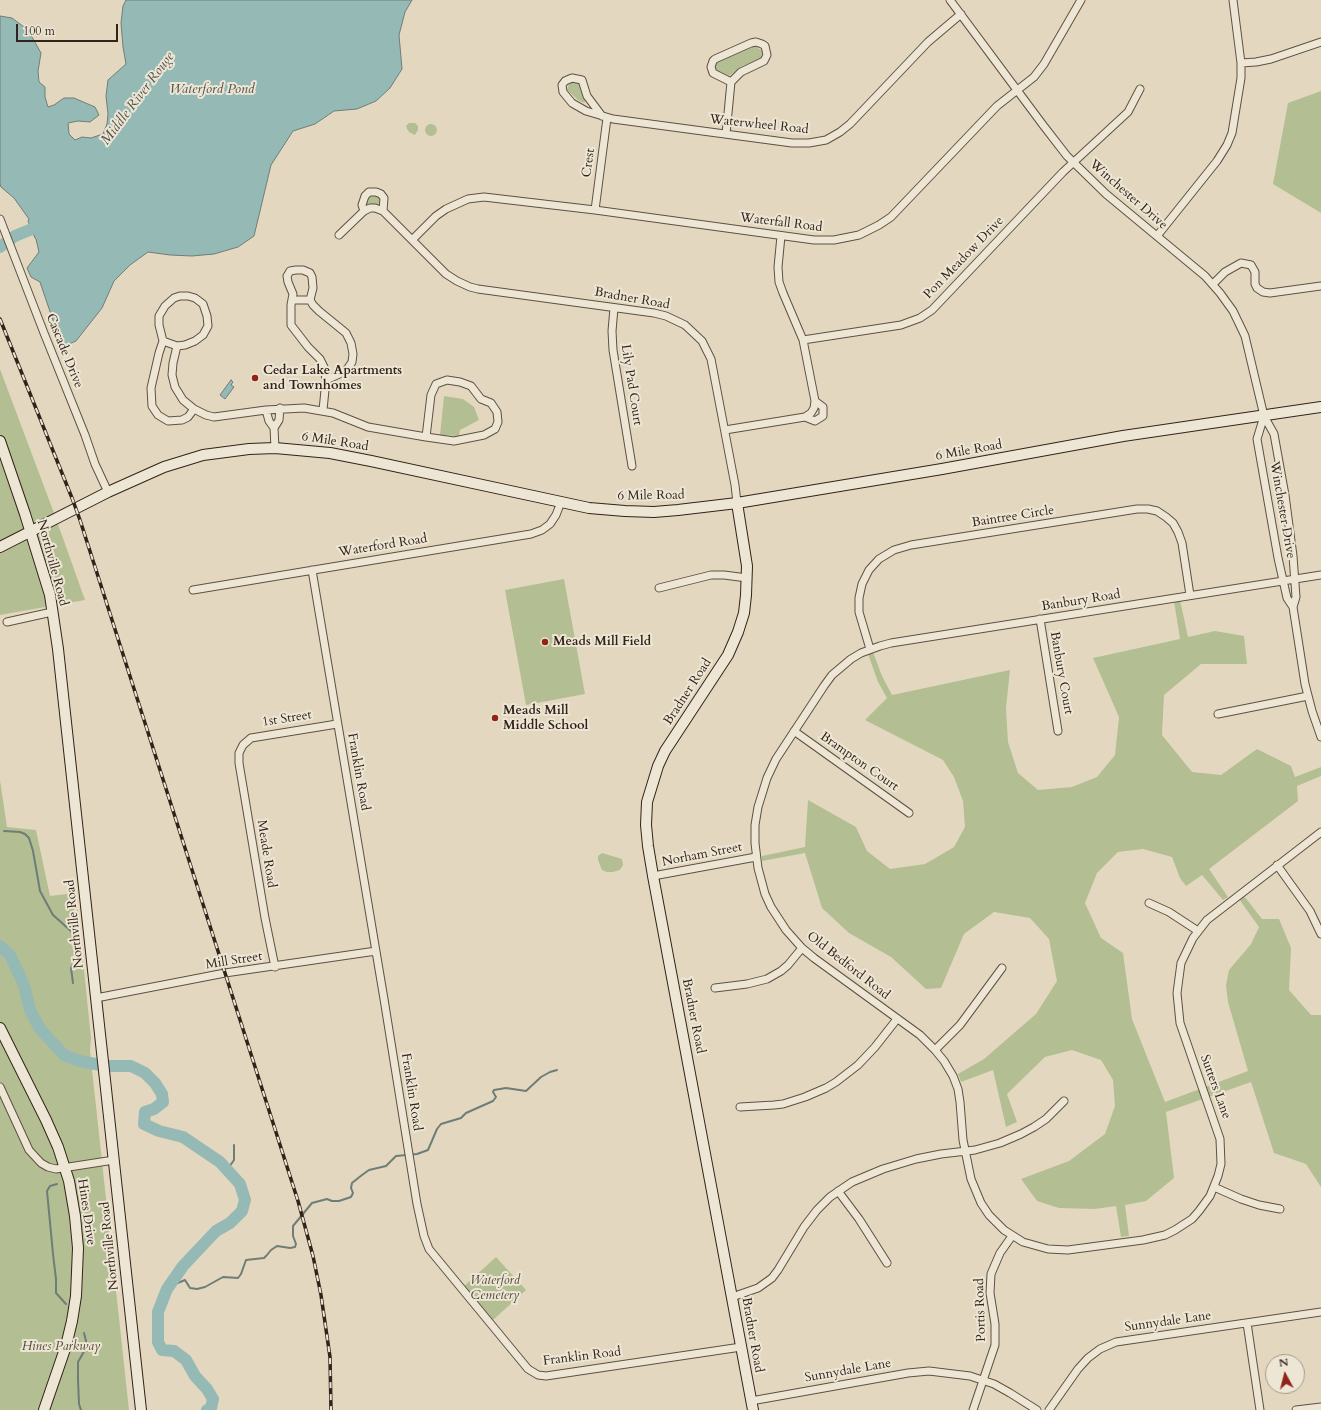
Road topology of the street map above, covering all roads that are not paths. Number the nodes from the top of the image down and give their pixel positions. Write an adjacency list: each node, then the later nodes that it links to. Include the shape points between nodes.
1 (950, 0): 4 (street, Winchester Drive)
2 (1081, 0): 9 (street, Waterfall Road, via 1044,64 1034,77)
3 (1233, 0): 6 (street)
4 (961, 14): 9 (street, Winchester Drive); 11 (street, Waterwheel Road, via 928,42 850,124 832,137 799,144)
5 (1321, 42): 6 (street, via 1271,59)
6 (1241, 63): 19 (street, via 1234,123 1227,145)
7 (731, 82): 7 (street, via 741,72 764,61 767,55 762,44 751,43 713,61 713,73); 11 (street)
8 (1140, 89): 12 (street, Pon Meadow Drive, via 1128,112)
9 (1017, 90): 12 (street, Winchester Drive); 18 (street, Waterfall Road, via 997,106 900,208 879,225 859,235 834,240)
10 (605, 117): 10 (street, Waterwheel Road, via 587,96 582,80 572,78 565,81 562,89 566,97 586,111); 11 (street, Waterwheel Road); 13 (street, Crest)
11 (726, 134)
12 (1074, 162): 19 (street, Winchester Drive, via 1106,194); 26 (street, Pon Meadow Drive, via 938,305 926,314 901,325)
13 (595, 210): 18 (street, Waterfall Road); 20 (street, Waterfall Road, via 493,197 474,198 446,209)
14 (364, 211): 15 (street, via 370,208); 15 (street, via 362,205 365,196 369,192 376,192 384,198); 17 (street)
15 (383, 211): 20 (street, Bradner Road)
16 (0, 219): 44 (street, Cascade Drive, via 92,458)
17 (339, 235)
18 (781, 236): 26 (street, via 779,282)
19 (1157, 236): 21 (street, Winchester Drive)
20 (412, 240): 25 (street, Bradner Road, via 446,274 470,287)
21 (1213, 284): 22 (street, via 1225,272 1241,264 1248,264 1254,270 1255,284 1262,292); 36 (street, Winchester Drive, via 1233,311 1245,336)
22 (1321, 286)
23 (292, 300): 24 (street); 24 (street, via 293,294 287,276 290,271 303,270 312,277); 29 (street, via 292,325 320,359 326,372)
24 (310, 300): 29 (street, via 319,311 346,333 351,343 352,362 346,371)
25 (614, 308): 39 (street, Bradner Road, via 666,316 685,325 697,336 711,360); 43 (street, Lily Pad Court, via 613,350)
26 (803, 340): 30 (street)
27 (163, 341): 28 (street); 28 (street, via 159,316 164,306 180,296 195,298 203,304 208,326 203,335 195,341); 33 (street, via 152,388 152,406 158,415 168,421 188,418)
28 (177, 346): 33 (street, via 172,375 175,387 183,400)
29 (326, 380): 35 (street)
30 (815, 401): 37 (street, via 813,410); 37 (street, via 823,407 824,416 815,421)
31 (1321, 407): 36 (street, 6 Mile Road)
32 (280, 408): 34 (street); 35 (street); 38 (street, via 279,420)
33 (194, 409): 34 (street, via 214,417)
34 (266, 410): 38 (street)
35 (323, 410): 40 (street, via 368,427)
36 (1264, 416): 46 (street, 6 Mile Road, via 1124,436); 52 (street, Winchester Drive, via 1274,434 1285,495); 53 (street, Winchester Drive, via 1257,439)
37 (806, 417): 39 (street)
38 (274, 428): 42 (street)
39 (724, 430): 46 (street, Bradner Road)
40 (426, 437): 40 (street, via 454,441 484,435 494,429 498,422 497,412 491,403 481,399 471,386 447,380 436,384 431,395)
41 (0, 444): 47 (street, Northville Road)
42 (275, 448): 44 (street, 6 Mile Road, via 203,455 182,461); 45 (street, 6 Mile Road, via 330,453)
43 (632, 466)
44 (108, 492): 47 (street, 6 Mile Road)
45 (561, 502): 46 (street, 6 Mile Road, via 607,510 647,512); 49 (street, Waterford Road, via 554,520 538,532)
46 (737, 503): 51 (street, Bradner Road, via 746,554)
47 (30, 531): 48 (street, 6 Mile Road); 58 (street, Northville Road, via 50,594)
48 (0, 547)
49 (312, 570): 55 (street, Waterford Road); 64 (street, Franklin Road)
50 (1321, 575): 52 (street, Banbury Road)
51 (747, 578): 54 (street, via 711,575); 73 (street, Bradner Road, via 744,612 732,645 665,751 653,779 646,821)
52 (1295, 579): 53 (street, Banbury Road); 57 (street, Winchester Drive)
53 (1283, 581): 56 (street, Banbury Road); 57 (street, Winchester Drive, via 1287,598)
54 (659, 588)
55 (193, 590)
56 (1190, 595): 59 (street, Banbury Road); 61 (street, Baintree Circle, via 1178,532 1166,517 1148,509 911,545 894,550 879,559 869,570 862,584 858,598 859,612)
57 (1294, 607): 62 (street, Winchester Drive)
58 (52, 612): 60 (street); 82 (street, Northville Road)
59 (1040, 619): 61 (street, Banbury Road, via 891,643); 66 (street, Banbury Court)
60 (7, 622)
61 (870, 649): 65 (street, Old Bedford Road, via 851,659 832,675)
62 (1308, 696): 63 (street); 67 (street, Winchester Drive)
63 (1218, 714)
64 (337, 724): 68 (street, 1st Street, via 258,736); 78 (street, Franklin Road)
65 (794, 731): 69 (street, Brampton Court); 71 (street, Old Bedford Road, via 772,765 762,791 755,825)
66 (1058, 731)
67 (1321, 737)
68 (243, 745): 79 (street, Meade Road, via 239,753 239,763)
69 (910, 812)
70 (1321, 832): 72 (street, Sutters Lane)
71 (756, 857): 73 (street, Norham Street); 77 (street, Old Bedford Road, via 771,907)
72 (1277, 865): 75 (street, Sutters Lane, via 1216,912); 76 (street, via 1310,912)
73 (653, 876): 97 (street, Bradner Road)
74 (1149, 903): 75 (street, via 1169,912)
75 (1198, 931): 92 (street, Sutters Lane, via 1181,964 1177,1002 1180,1023 1220,1139 1221,1164)
76 (1321, 934)
77 (802, 948): 81 (street, via 788,965 767,979); 83 (street, Old Bedford Road)
78 (376, 951): 79 (street, Mill Street); 100 (street, Franklin Road, via 408,1154 424,1236 429,1249 528,1369 546,1376)
79 (275, 967): 82 (street, Mill Street, via 225,973)
80 (1002, 968): 85 (street, via 960,1025)
81 (715, 988)
82 (96, 998): 90 (street, Northville Road)
83 (897, 1019): 85 (street, Old Bedford Road); 88 (street, via 866,1058 836,1082 815,1093 788,1102)
84 (0, 1028): 91 (street, Hines Drive, via 46,1120)
85 (935, 1050): 89 (street, Old Bedford Road, via 953,1076 958,1089)
86 (0, 1087): 91 (street, via 33,1156 51,1168)
87 (1064, 1101): 89 (street, via 1046,1119 1022,1134 1000,1143)
88 (740, 1107)
89 (965, 1151): 93 (street, via 899,1163 864,1176); 95 (street, Old Bedford Road, via 971,1179 982,1203 995,1222)
90 (114, 1160): 91 (street); 105 (street, Northville Road)
91 (65, 1167): 104 (street, Hines Drive, via 75,1216 78,1281 66,1346)
92 (1214, 1187): 94 (street, via 1259,1205); 95 (street, Sutters Lane, via 1206,1204 1192,1218 1175,1230 1154,1238 1059,1250 1035,1246)
93 (838, 1191): 96 (street); 97 (street, via 811,1217 772,1278 758,1288)
94 (1280, 1209)
95 (1012, 1236): 101 (street, Portis Road, via 1000,1253 991,1274 990,1293 996,1338)
96 (887, 1263)
97 (732, 1297): 100 (street, Bradner Road)
98 (1321, 1312): 99 (street, Sunnydale Lane)
99 (1247, 1323): 108 (street, Sunnydale Lane, via 1107,1345 1083,1363); 109 (street)
100 (741, 1348): 102 (street, Bradner Road)
101 (983, 1381): 102 (street, Sunnydale Lane, via 970,1376 917,1371); 106 (street, Portis Road); 107 (street, Sunnydale Lane, via 994,1384)
102 (752, 1406)
103 (1321, 1407): 110 (street)
104 (44, 1410)
105 (141, 1410)
106 (973, 1410)
107 (1037, 1410)
108 (1049, 1410)
109 (1260, 1410)
110 (1296, 1410)

